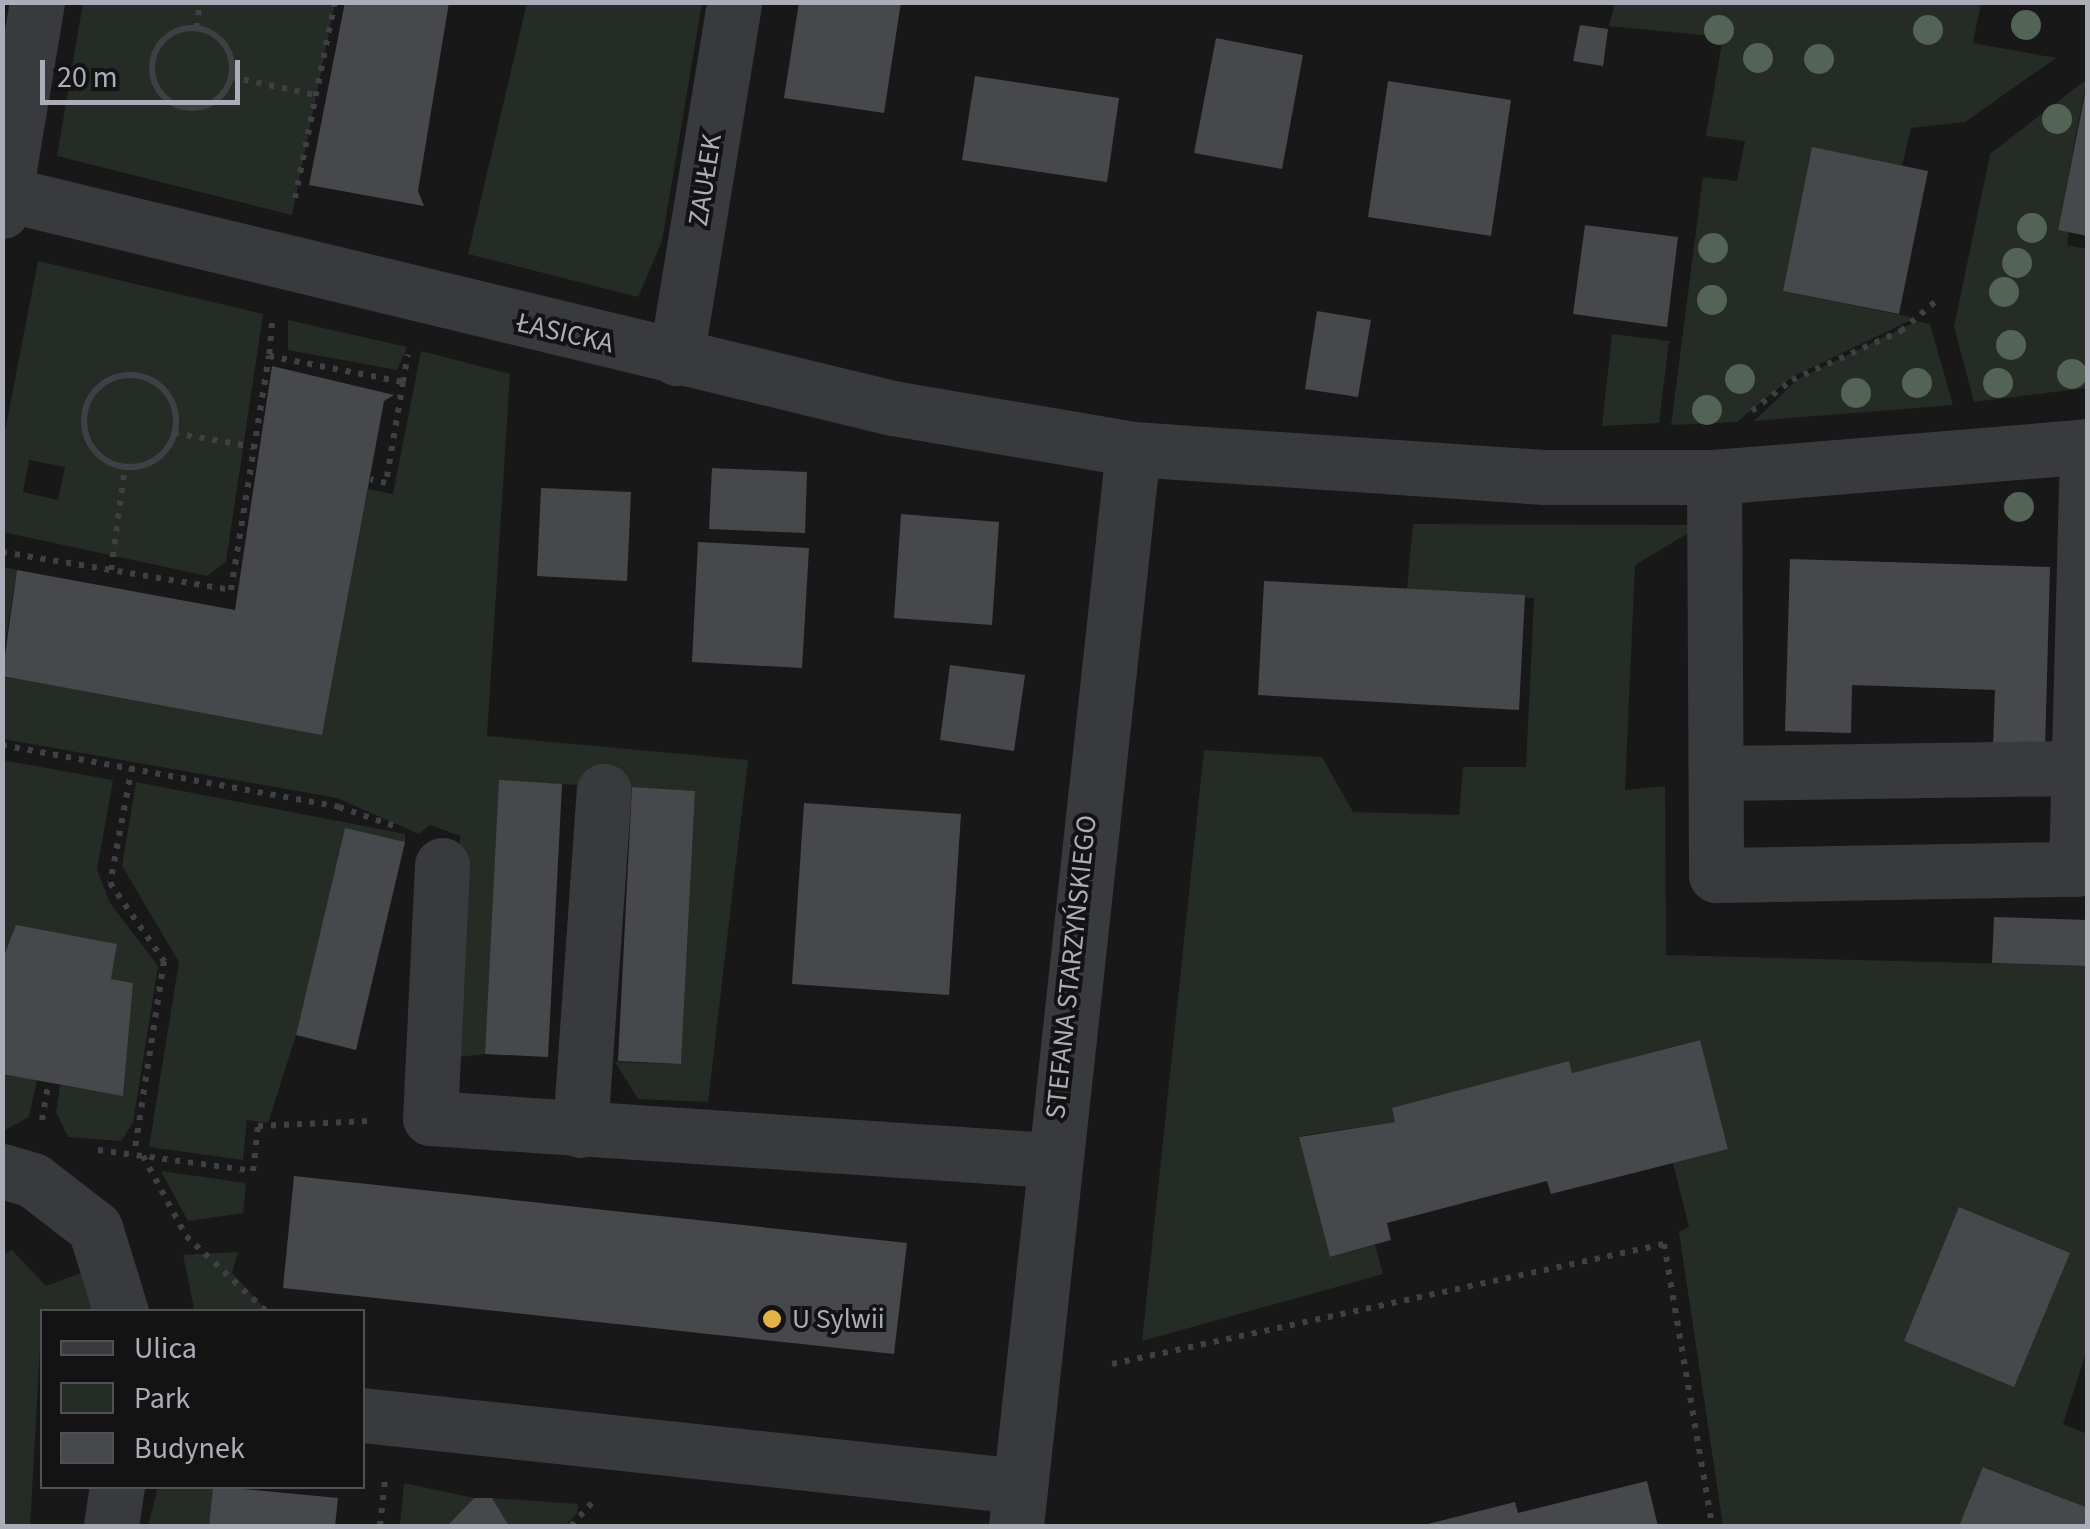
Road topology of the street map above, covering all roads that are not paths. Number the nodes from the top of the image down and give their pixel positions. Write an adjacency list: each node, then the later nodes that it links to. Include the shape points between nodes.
1 (37, 2): 3 (street)
2 (734, 2): 4 (street, ZAUŁEK)
3 (4, 199): 4 (street, ŁASICKA)
4 (676, 358): 6 (street, ŁASICKA)
5 (2087, 446): 7 (street, ŁASICKA); 8 (street)
6 (1133, 450): 7 (street, ŁASICKA, via 1507,475); 13 (street, STEFANA STARZYŃSKIEGO)
7 (1714, 478): 9 (street)
8 (2076, 768): 9 (street); 9 (street, via 2076,870 1716,875)
9 (1718, 774)
10 (604, 791): 12 (street)
11 (442, 866): 12 (street, via 430,1118)
12 (580, 1130): 13 (street)
13 (1050, 1160): 18 (street, STEFANA STARZYŃSKIEGO)
14 (2, 1171): 15 (street, via 34,1180 94,1228)
15 (120, 1309)
16 (365, 1415): 18 (street, STEFANA STARZYŃSKIEGO)
17 (117, 1489): 19 (street)
18 (1018, 1506)
19 (112, 1526)

